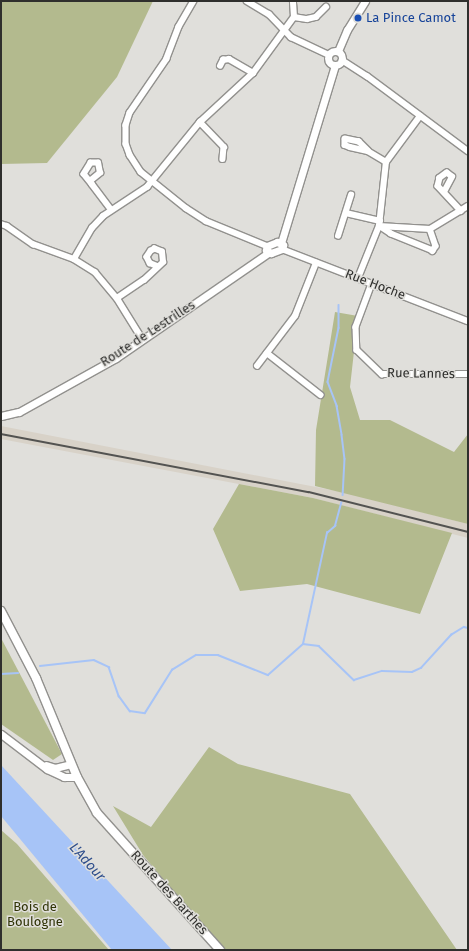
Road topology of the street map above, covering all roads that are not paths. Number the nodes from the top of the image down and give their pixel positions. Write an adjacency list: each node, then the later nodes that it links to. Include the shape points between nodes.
1 (194, 1): 21 (street, via 167,59 134,104 126,125 130,155)
2 (247, 1): 7 (street, via 269,14)
3 (293, 1): 6 (street)
4 (365, 1): 8 (street, via 347,30)
5 (326, 7): 6 (street, via 316,17)
6 (294, 17): 7 (street)
7 (285, 32): 9 (street); 13 (street)
8 (338, 51): 9 (street); 10 (street)
9 (329, 55): 11 (street, via 329,60)
10 (342, 60): 11 (street); 14 (street)
11 (335, 65): 32 (street)
12 (220, 66): 13 (street, via 223,60 229,59)
13 (253, 73): 15 (street)
14 (420, 116): 17 (street); 19 (street)
15 (200, 122): 18 (street, via 224,147); 21 (street)
16 (368, 150): 19 (street)
17 (468, 151)
18 (223, 159)
19 (386, 162): 28 (street)
20 (90, 181): 25 (street)
21 (151, 181): 25 (street, via 141,192); 33 (street, via 206,221)
22 (444, 192): 26 (street)
23 (350, 195): 27 (street)
24 (468, 206): 26 (street)
25 (111, 209): 34 (street, via 92,228)
26 (460, 210): 30 (street)
27 (346, 213): 28 (street); 31 (street)
28 (380, 223): 30 (street); 30 (street, via 391,234 433,251 436,246); 37 (street)
29 (1, 224): 34 (street, via 44,250)
30 (430, 229)
31 (338, 236)
32 (282, 246): 33 (street); 35 (street, Rue Hoche)
33 (268, 249): 41 (street, Route de Lestrilles)
34 (74, 259): 39 (street, via 95,272)
35 (316, 263): 37 (street, Rue Hoche); 42 (street, via 295,316)
36 (157, 266): 39 (street, via 144,280)
37 (358, 278): 38 (street, Rue Hoche)
38 (372, 284): 40 (street, Rue Hoche); 44 (street, Rue Lannes, via 356,327 357,350 382,374)
39 (117, 298): 41 (street)
40 (468, 321)
41 (143, 340): 46 (street, Route de Lestrilles, via 19,412)
42 (267, 353): 43 (street); 45 (street)
43 (257, 366)
44 (468, 374)
45 (321, 395)
46 (1, 416)
47 (1, 611): 48 (main road)
48 (56, 721): 51 (main road); 52 (main road)
49 (1, 734): 50 (street)
50 (42, 764): 51 (street, via 55,768); 52 (street, via 64,777)
51 (71, 764): 52 (main road)
52 (79, 775): 53 (main road, Route des Barthes); 53 (main road, Route des Barthes, via 97,813)
53 (118, 836): 54 (main road, Route des Barthes)
54 (220, 950)

